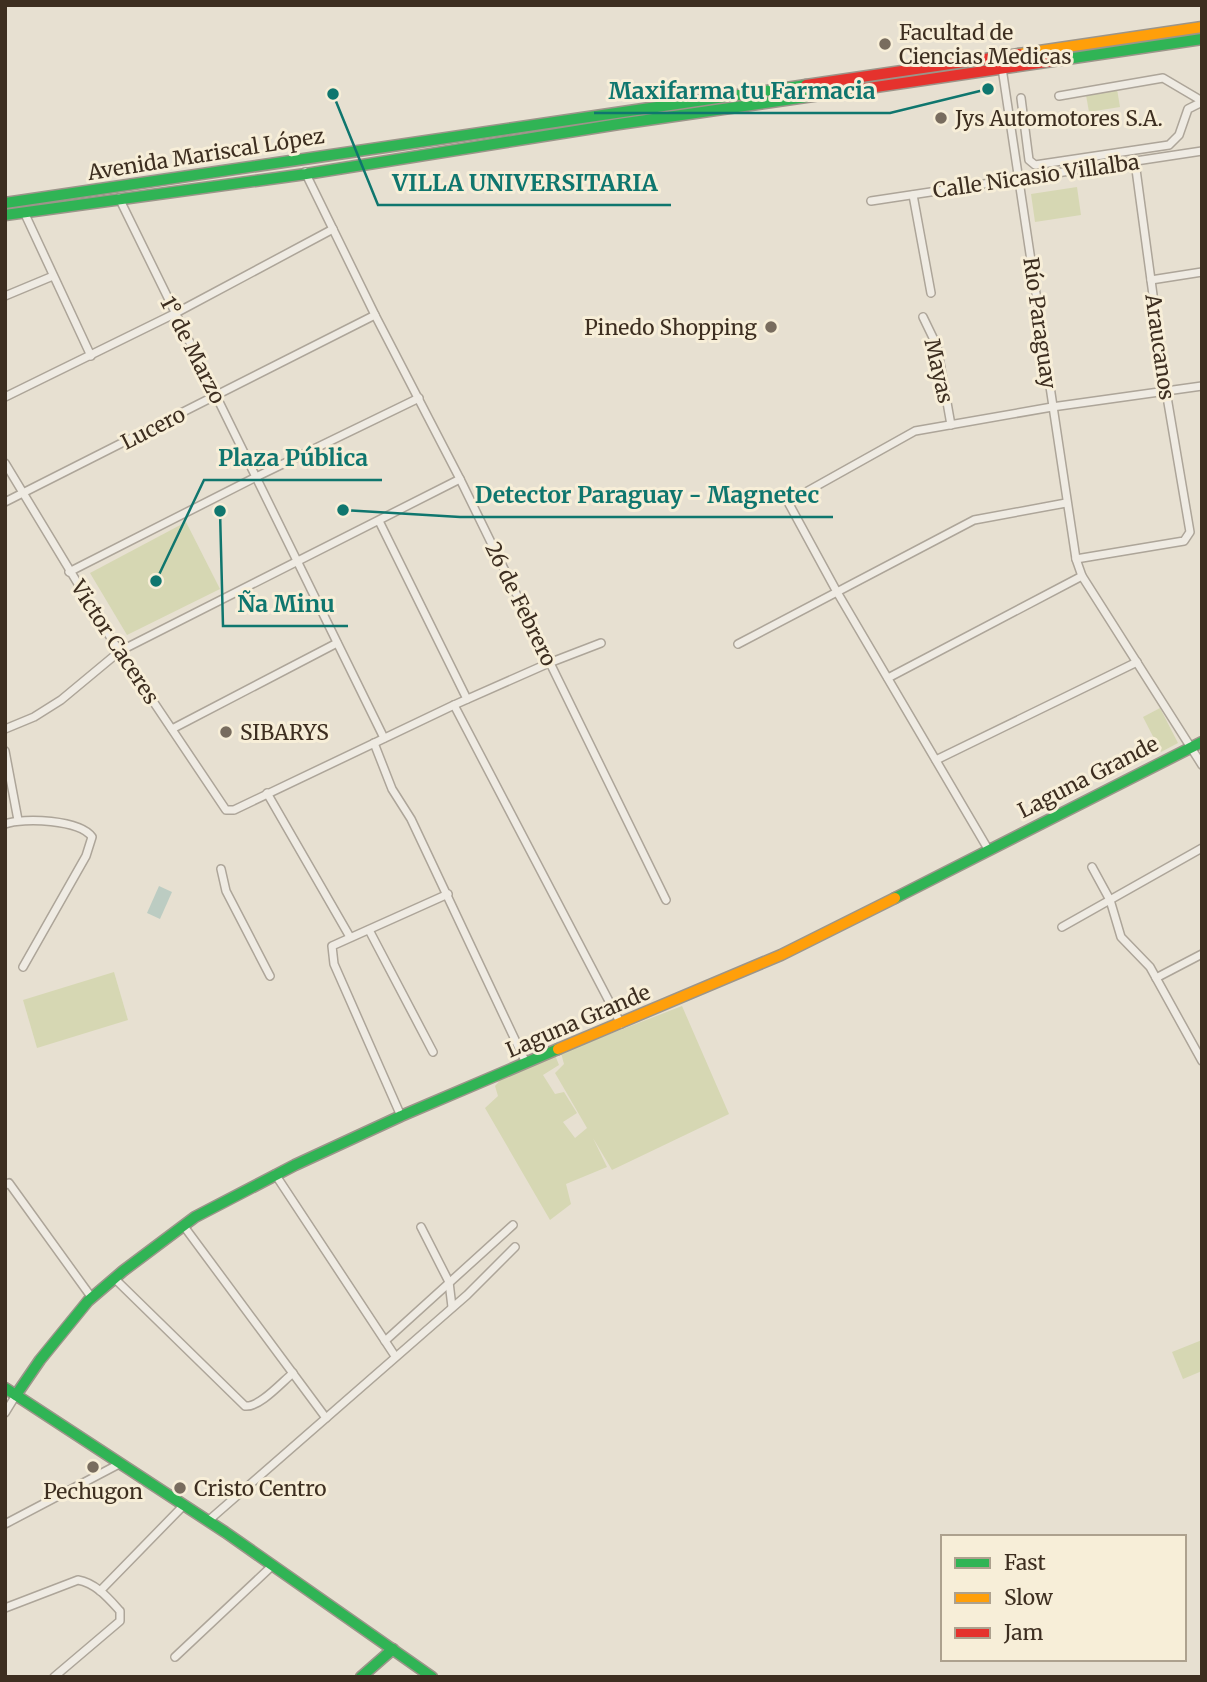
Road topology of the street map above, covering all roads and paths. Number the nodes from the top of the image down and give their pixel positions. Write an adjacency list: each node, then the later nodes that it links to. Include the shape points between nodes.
1 (1202, 27): 10 (main road, Avenida Mariscal López)
2 (1202, 39): 3 (main road)
3 (1002, 68): 8 (main road); 13 (street, Río Paraguay)
4 (1059, 96): 6 (street, via 1163,78)
5 (1021, 98): 6 (street, via 1029,160 1035,165 1169,145 1180,135 1188,109)
6 (1202, 101)
7 (683, 119): 8 (main road)
8 (640, 121): 12 (main road)
9 (1202, 151): 11 (street, Calle Nicasio Villalba)
10 (299, 159): 12 (street, 26 de Febrero); 14 (main road, Avenida Mariscal López)
11 (1135, 162): 13 (street, Calle Nicasio Villalba); 23 (street, Araucanos)
12 (306, 174): 14 (main road); 20 (street, 26 de Febrero)
13 (1019, 178): 15 (street, Calle Nicasio Villalba); 35 (street, Río Paraguay)
14 (118, 192): 17 (main road, Avenida Mariscal López); 18 (main road); 26 (street, 1° de Marzo)
15 (912, 195): 16 (street, Calle Nicasio Villalba); 24 (street)
16 (870, 201)
17 (5, 203)
18 (24, 212): 19 (main road); 22 (street)
19 (5, 215)
20 (333, 229): 26 (street); 27 (street, 26 de Febrero)
21 (1202, 272): 23 (street)
22 (53, 276): 25 (street); 29 (street)
23 (1151, 280): 31 (street, Araucanos)
24 (931, 293)
25 (5, 296)
26 (174, 314): 29 (street); 32 (street, 1° de Marzo)
27 (375, 315): 32 (street, Lucero); 34 (street, 26 de Febrero)
28 (923, 317): 36 (street, Mayas, via 937,346)
29 (91, 356): 33 (street)
30 (1202, 386): 31 (street)
31 (1166, 391): 35 (street); 44 (street, Araucanos, via 1190,532 1184,541)
32 (217, 396): 38 (street, 1° de Marzo); 40 (street, Lucero)
33 (5, 397)
34 (419, 398): 38 (street); 39 (street, 26 de Febrero)
35 (1052, 407): 36 (street); 42 (street, Río Paraguay)
36 (951, 425): 48 (street, via 915,431 788,502)
37 (5, 463): 40 (street, Victor Caceres)
38 (256, 477): 45 (street, 1° de Marzo); 46 (street)
39 (460, 479): 43 (street); 54 (street, 26 de Febrero)
40 (23, 493): 41 (street, Lucero); 46 (street, Victor Caceres)
41 (5, 502)
42 (1066, 503): 44 (street, Río Paraguay); 48 (street, via 974,520)
43 (379, 521): 45 (street); 56 (street)
44 (1076, 559): 47 (street, Río Paraguay)
45 (297, 562): 49 (street, 1° de Marzo); 52 (street)
46 (69, 572): 52 (street, Victor Caceres)
47 (1082, 576): 53 (street, Río Paraguay); 55 (street)
48 (837, 592): 51 (street); 55 (street)
49 (337, 643): 59 (street); 60 (street, 1° de Marzo)
50 (601, 643): 54 (street)
51 (738, 644)
52 (120, 651): 58 (street, via 61,700); 59 (street, Victor Caceres)
53 (1137, 662): 63 (street, Río Paraguay); 65 (street)
54 (549, 663): 56 (street); 75 (street, 26 de Febrero)
55 (888, 678): 65 (street)
56 (467, 699): 57 (street)
57 (454, 705): 60 (street); 84 (street)
58 (5, 729)
59 (172, 729): 67 (street, Victor Caceres, via 226,810)
60 (383, 738): 62 (street)
61 (1202, 742): 63 (main road, Laguna Grande)
62 (374, 743): 67 (street); 74 (street, via 392,789)
63 (1191, 747): 66 (street, Río Paraguay); 71 (main road, Laguna Grande)
64 (5, 751): 68 (street)
65 (936, 761): 71 (street)
66 (1202, 765)
67 (267, 793): 79 (street)
68 (18, 820): 69 (street); 81 (street, via 80,828 92,837 86,856)
69 (5, 824)
70 (1202, 848): 76 (street)
71 (988, 849): 84 (main road, Laguna Grande, via 781,955)
72 (1092, 867): 76 (street)
73 (221, 869): 82 (street, via 226,891)
74 (448, 894): 78 (street); 87 (street)
75 (666, 900)
76 (1110, 900): 77 (street); 83 (street, via 1121,937)
77 (1062, 927)
78 (369, 930): 79 (street); 85 (street)
79 (350, 937): 88 (street, via 332,946 331,955)
80 (1202, 954): 83 (street)
81 (23, 967)
82 (270, 976)
83 (1156, 978): 86 (street)
84 (621, 1024): 87 (main road, Laguna Grande)
85 (433, 1052)
86 (1202, 1061)
87 (526, 1063): 88 (main road, Laguna Grande)
88 (401, 1116): 89 (main road, Laguna Grande)
89 (275, 1174): 91 (main road, Laguna Grande); 99 (street)
90 (5, 1185): 97 (street, via 9,1183)
91 (183, 1225): 95 (main road, Laguna Grande); 101 (street)
92 (513, 1225): 96 (street)
93 (421, 1227): 96 (street)
94 (515, 1247): 98 (street)
95 (114, 1278): 97 (main road, Laguna Grande); 101 (street, via 245,1406 253,1406)
96 (449, 1282): 98 (street); 99 (street)
97 (92, 1297): 103 (main road, Laguna Grande)
98 (452, 1307): 100 (street)
99 (385, 1341): 100 (street)
100 (395, 1356): 105 (street)
101 (293, 1373): 105 (street)
102 (5, 1388): 103 (main road)
103 (16, 1395): 104 (street); 106 (main road)
104 (5, 1413)
105 (326, 1418): 108 (street)
106 (121, 1463): 107 (main road); 109 (street)
107 (184, 1505): 108 (main road); 111 (street)
108 (208, 1521): 110 (main road)
109 (5, 1524)
110 (273, 1565): 113 (main road); 114 (street)
111 (100, 1591): 112 (street, via 78,1580); 115 (street, via 120,1611 120,1621)
112 (5, 1608)
113 (393, 1649): 116 (main road); 117 (main road)
114 (175, 1657)
115 (54, 1677)
116 (362, 1677)
117 (432, 1677)

